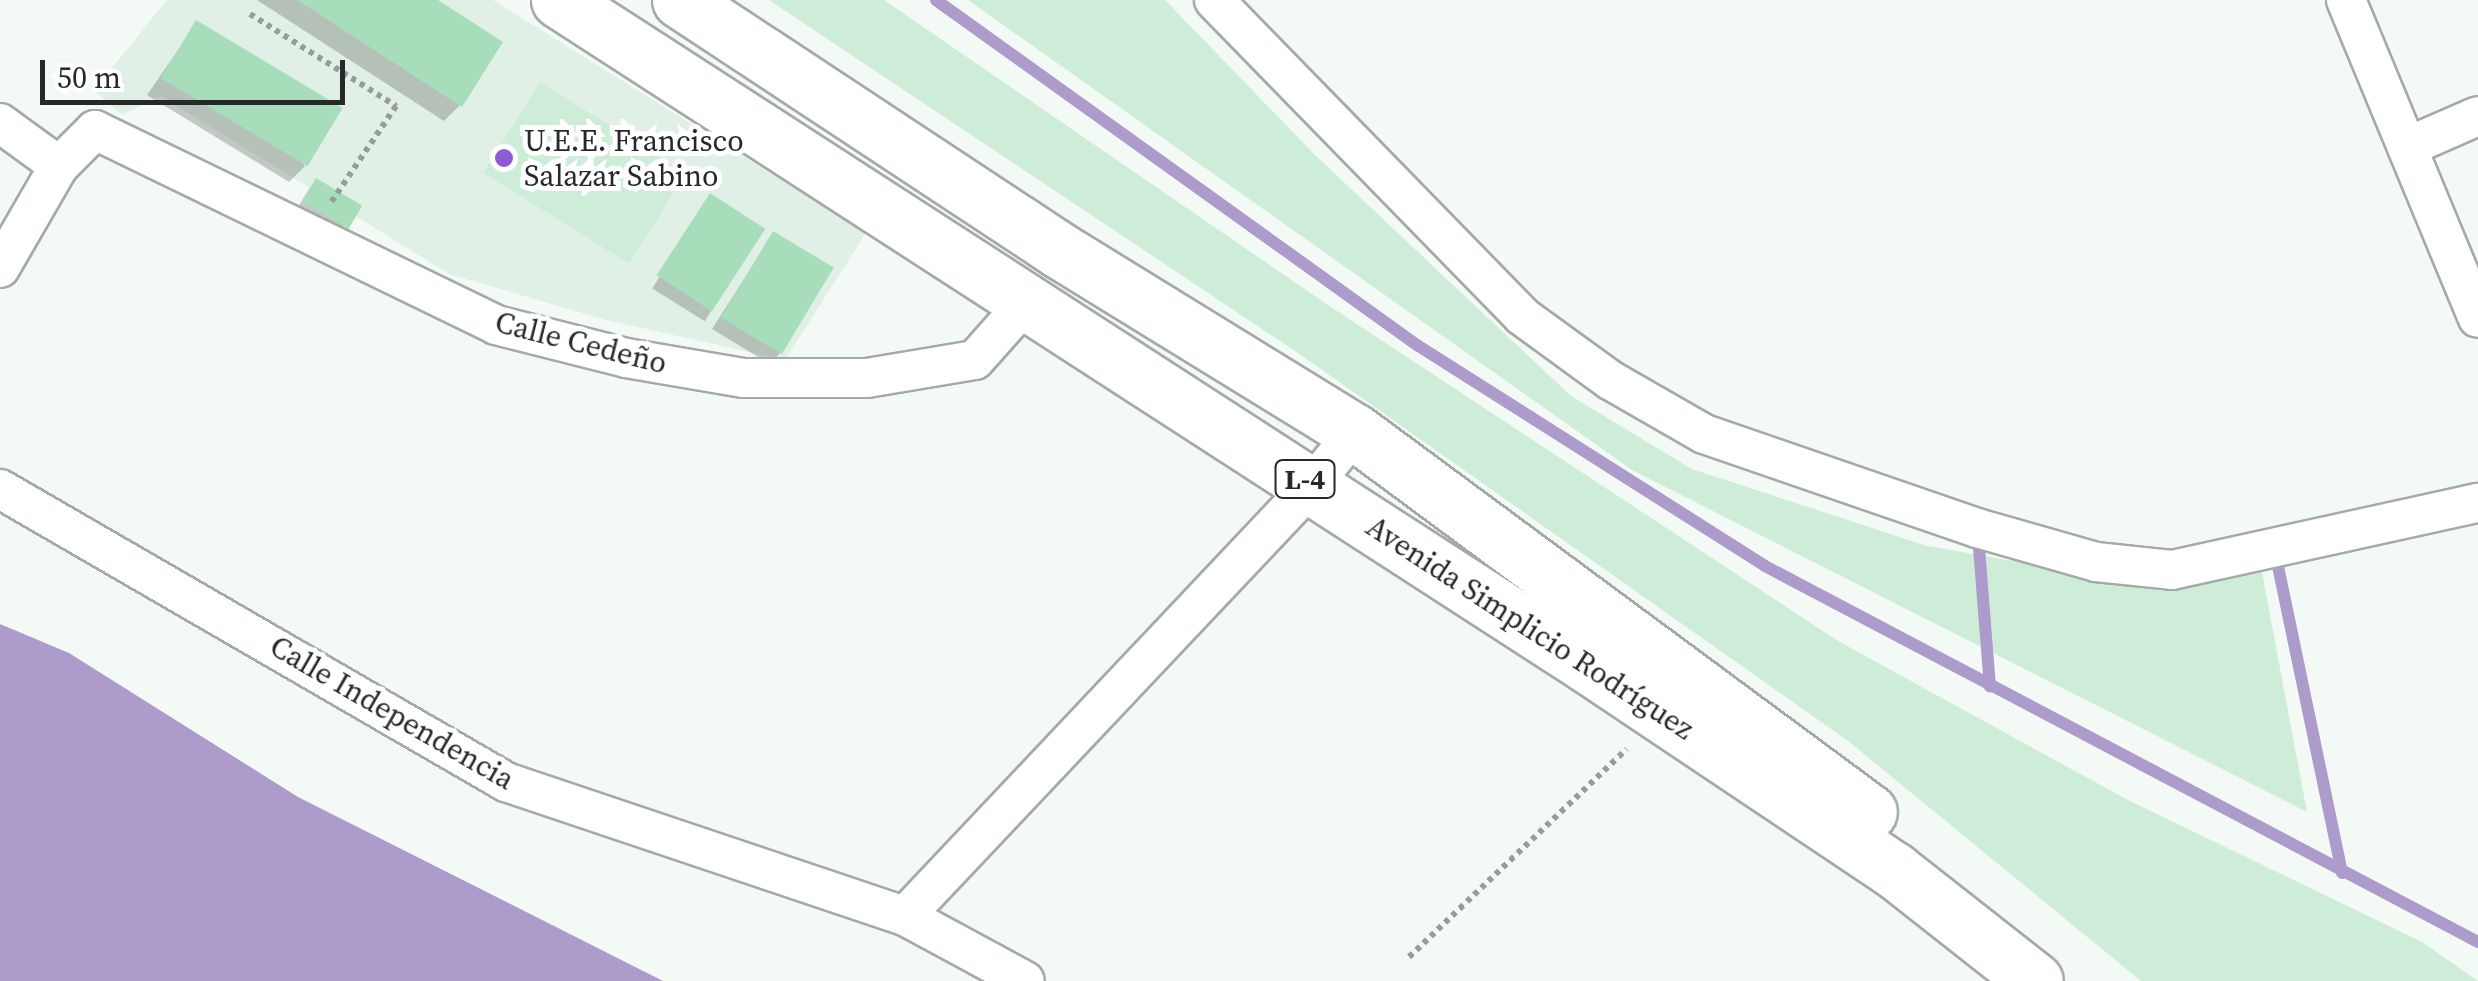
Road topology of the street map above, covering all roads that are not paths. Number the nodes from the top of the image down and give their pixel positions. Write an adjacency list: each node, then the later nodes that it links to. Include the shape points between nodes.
1 (558, 0): 10 (main road, Avenida Simplicio Rodríguez / L-4)
2 (680, 0): 12 (main road, Avenida Simplicio Rodríguez / L-4, via 1060,250)
3 (1214, 0): 15 (street, via 1522,316 1610,380 1704,434 1977,528 2096,562 2172,570)
4 (2346, 0): 7 (street)
5 (2478, 116): 7 (street)
6 (0, 123): 8 (street)
7 (2407, 148): 11 (street)
8 (59, 166): 9 (street); 10 (street, Calle Cedeño, via 95,130 496,326 743,378 868,378 974,360)
9 (0, 268)
10 (1023, 306): 13 (main road, Avenida Simplicio Rodríguez / L-4)
11 (2478, 318)
12 (1355, 432): 13 (street); 19 (main road, Avenida Simplicio Rodríguez / L-4, via 1916,847)
13 (1313, 484): 16 (street); 18 (main road, Avenida Simplicio Rodríguez / L-4, via 1894,870)
14 (0, 490): 16 (street, Calle Independencia, via 506,782)
15 (2478, 503)
16 (905, 916): 17 (street, Calle Independencia)
17 (1025, 981)
18 (2035, 981)
19 (2057, 981)

